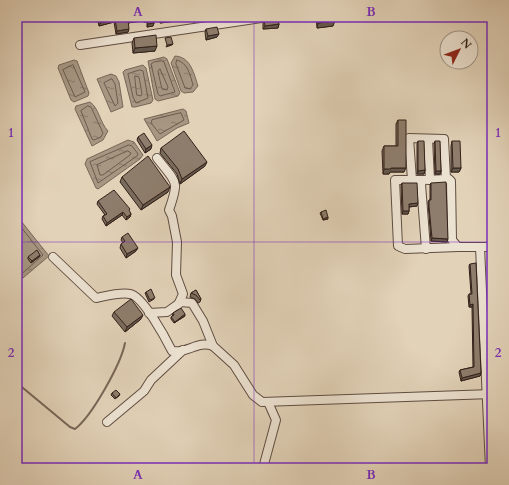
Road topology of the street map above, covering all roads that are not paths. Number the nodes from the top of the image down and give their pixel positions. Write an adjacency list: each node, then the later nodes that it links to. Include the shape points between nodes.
1 (268, 17): 2 (street)
2 (80, 45)
3 (428, 139): 5 (street, via 444,139); 6 (street, via 409,138); 7 (street)
4 (157, 158): 13 (street, via 176,183 169,210 177,242 176,274 183,294)
5 (446, 179): 7 (street); 8 (street, via 451,181 452,240)
6 (412, 180): 7 (street); 11 (street, via 395,180 397,243 404,249)
7 (426, 180): 11 (street, via 421,184)
8 (458, 247): 9 (street); 11 (street)
9 (480, 247): 10 (street); 17 (street)
10 (492, 247)
11 (426, 249)
12 (53, 257): 14 (street, via 96,298 129,293 137,296)
13 (178, 305): 14 (street, via 167,312); 15 (street, via 181,302 192,303)
14 (149, 313): 16 (street, via 172,351)
15 (213, 346): 16 (street, via 202,344); 18 (street, via 234,365 257,399)
16 (184, 350): 19 (street, via 151,380 144,391)
17 (489, 394): 18 (street); 21 (street)
18 (268, 402): 20 (street, via 276,420)
19 (107, 422)
20 (263, 468)
21 (490, 468)

